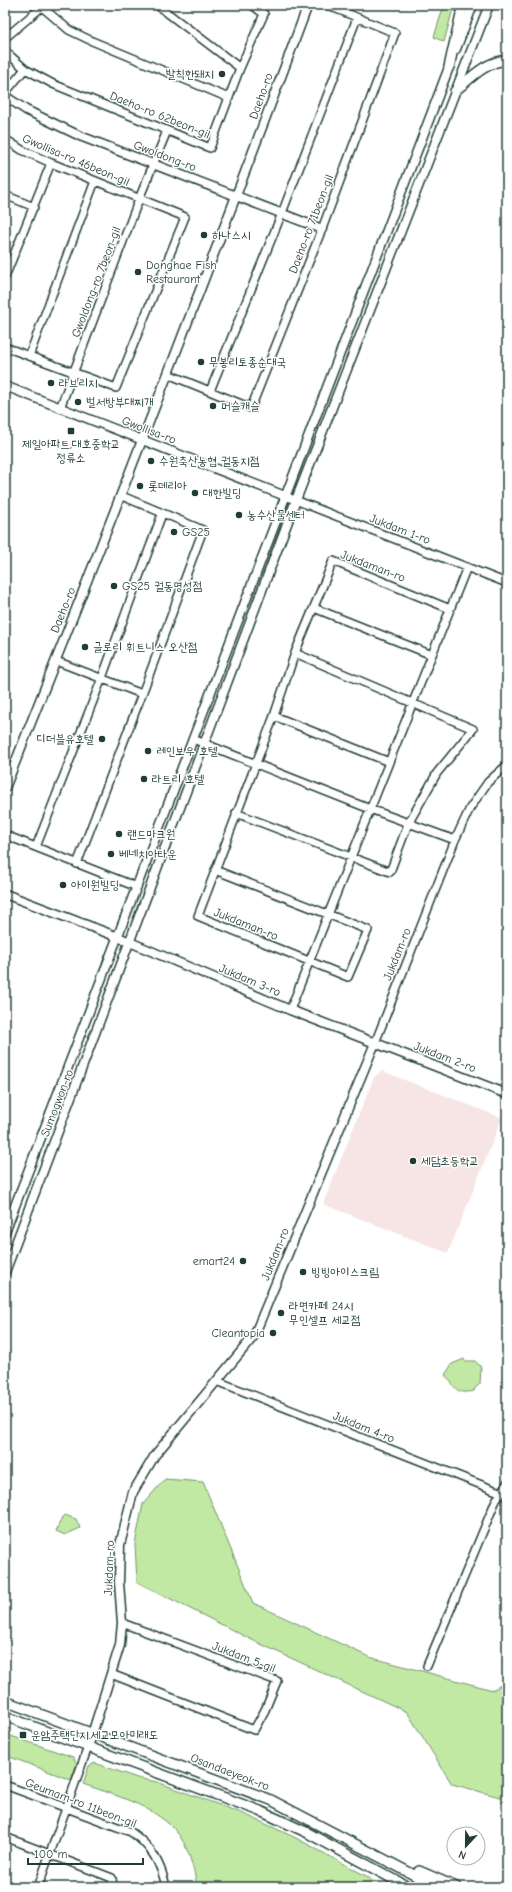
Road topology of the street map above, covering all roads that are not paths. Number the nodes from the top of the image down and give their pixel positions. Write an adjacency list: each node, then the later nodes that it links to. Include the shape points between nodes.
1 (158, 5): 14 (street)
2 (252, 5): 14 (street, Daeho-ro 62beon-gil, via 264,14)
3 (308, 5): 25 (street, Daeho-ro)
4 (326, 5): 9 (street, Daeho-ro 71beon-gil)
5 (463, 5): 13 (main road)
6 (473, 5): 13 (street, Sumogwon-ro)
7 (489, 5): 16 (street, Sumogwon-ro)
8 (43, 6): 10 (street); 18 (street, via 69,30)
9 (357, 18): 28 (street); 29 (street, Daeho-ro 71beon-gil, via 395,33)
10 (5, 38)
11 (5, 51): 15 (street, Daeho-ro 62beon-gil)
12 (507, 60): 16 (main road, via 495,61 485,66)
13 (449, 67): 40 (street, Sumogwon-ro)
14 (240, 68): 18 (street, Daeho-ro 62beon-gil)
15 (25, 69): 17 (street); 19 (street, Daeho-ro 62beon-gil, via 53,84)
16 (455, 91): 41 (street, Sumogwon-ro)
17 (5, 94): 22 (street, Gwoldong-ro, via 26,110 80,136)
18 (229, 98): 19 (street, Daeho-ro 62beon-gil, via 210,148)
19 (167, 131): 22 (street, Gwoldong-ro 7beon-gil)
20 (5, 139): 21 (street, Gwollisa-ro 46beon-gil)
21 (51, 163): 23 (street, Gwollisa-ro 46beon-gil); 27 (street)
22 (153, 164): 25 (street, Gwoldong-ro); 26 (street, Gwoldong-ro 7beon-gil)
23 (95, 181): 26 (street, Gwollisa-ro 46beon-gil); 32 (street)
24 (5, 195): 27 (street)
25 (237, 196): 28 (street, Gwoldong-ro); 34 (street, Daeho-ro)
26 (139, 199): 33 (street, Gwoldong-ro 7beon-gil); 33 (street, Gwollisa-ro 46beon-gil, via 185,217 116,388)
27 (34, 207): 30 (street)
28 (282, 213): 29 (street, Gwoldong-ro); 36 (street)
29 (322, 229): 36 (street, Daeho-ro 71beon-gil, via 251,408)
30 (5, 277)
31 (5, 347): 32 (street)
32 (29, 356): 33 (street)
33 (73, 372): 37 (street, Gwoldong-ro 7beon-gil)
34 (168, 374): 36 (street, Daeho-ro 71beon-gil); 38 (street, Daeho-ro)
35 (5, 386): 37 (street, Gwollisa-ro)
36 (210, 392)
37 (60, 408): 38 (street, Gwollisa-ro)
38 (141, 440): 39 (street, Daeho-ro); 40 (street, Gwollisa-ro)
39 (122, 496): 42 (street); 49 (street, Daeho-ro)
40 (285, 496): 41 (street, Jukdam 1-ro); 54 (street, Sumogwon-ro)
41 (296, 500): 43 (street, Jukdam 1-ro); 55 (street, Sumogwon-ro)
42 (162, 514): 50 (street); 51 (street, via 203,530)
43 (467, 567): 44 (street, Jukdam 1-ro); 46 (street)
44 (507, 583)
45 (314, 608): 46 (street, Jukdaman-ro, via 333,561); 47 (street, Jukdaman-ro); 48 (street)
46 (450, 609): 48 (street)
47 (295, 653): 52 (street); 53 (street, Jukdaman-ro)
48 (432, 655): 52 (street)
49 (56, 661): 50 (street); 59 (street, Daeho-ro)
50 (102, 678): 51 (street); 65 (street)
51 (142, 694): 67 (street)
52 (413, 702): 56 (street); 62 (street, via 473,729 437,773)
53 (274, 716): 56 (street); 57 (street, Jukdaman-ro)
54 (193, 739): 55 (street); 69 (street, Sumogwon-ro)
55 (205, 744): 57 (street); 73 (street, Sumogwon-ro)
56 (389, 762): 60 (street)
57 (255, 764): 60 (street); 61 (street, Jukdaman-ro)
58 (507, 766): 64 (street, Jukdam-ro, via 488,782 470,808)
59 (5, 788)
60 (370, 809): 62 (street); 66 (street)
61 (236, 813): 66 (street); 68 (street, Jukdaman-ro)
62 (408, 824): 64 (street); 66 (street, via 390,872)
63 (5, 834): 65 (street)
64 (455, 840): 76 (street, Jukdam-ro)
65 (36, 847): 67 (street)
66 (350, 858): 71 (street)
67 (77, 864): 69 (street)
68 (215, 870): 71 (street, Jukdaman-ro); 74 (street, Jukdaman-ro, via 198,916)
69 (137, 887): 72 (street, Sumogwon-ro)
70 (5, 894): 72 (street)
71 (328, 914): 74 (street); 74 (street, Jukdaman-ro, via 368,930 348,977)
72 (118, 937): 73 (street, Jukdam 3-ro); 78 (street, Sumogwon-ro)
73 (130, 942): 75 (street, Jukdam 3-ro); 79 (street, Sumogwon-ro)
74 (310, 961): 75 (street)
75 (290, 1010): 76 (street, Jukdam 3-ro)
76 (374, 1043): 77 (street, Jukdam 2-ro); 80 (street, Jukdam-ro, via 254,1336)
77 (507, 1094)
78 (5, 1232)
79 (5, 1272)
80 (217, 1381): 82 (street, Jukdam 4-ro); 83 (street, Jukdam-ro, via 155,1455 133,1492 120,1545)
81 (507, 1483): 82 (street)
82 (502, 1493): 84 (street, via 496,1500)
83 (122, 1623): 85 (street, Jukdam-ro, via 120,1645); 85 (street, Jukdam 5-gil, via 276,1681 254,1730)
84 (427, 1666)
85 (111, 1674): 88 (street, Jukdam-ro)
86 (5, 1701): 88 (main road, Osandaeyeok-ro)
87 (5, 1716): 89 (main road, Osandaeyeok-ro)
88 (92, 1733): 89 (street, Jukdam-ro); 94 (main road, Osandaeyeok-ro, via 271,1800)
89 (88, 1747): 91 (street); 98 (main road, Osandaeyeok-ro, via 260,1811 306,1832)
90 (5, 1785): 91 (street, Geumam-ro 11beon-gil)
91 (67, 1809): 93 (street); 97 (street, Geumam-ro 11beon-gil, via 124,1829 140,1838 156,1857)
92 (5, 1837): 93 (street)
93 (50, 1854): 95 (street); 96 (street, via 112,1878)
94 (375, 1854): 99 (main road, Osandaeyeok-ro); 100 (main road)
95 (38, 1887)
96 (113, 1887)
97 (166, 1887)
98 (408, 1887)
99 (437, 1887)
100 (456, 1887)

